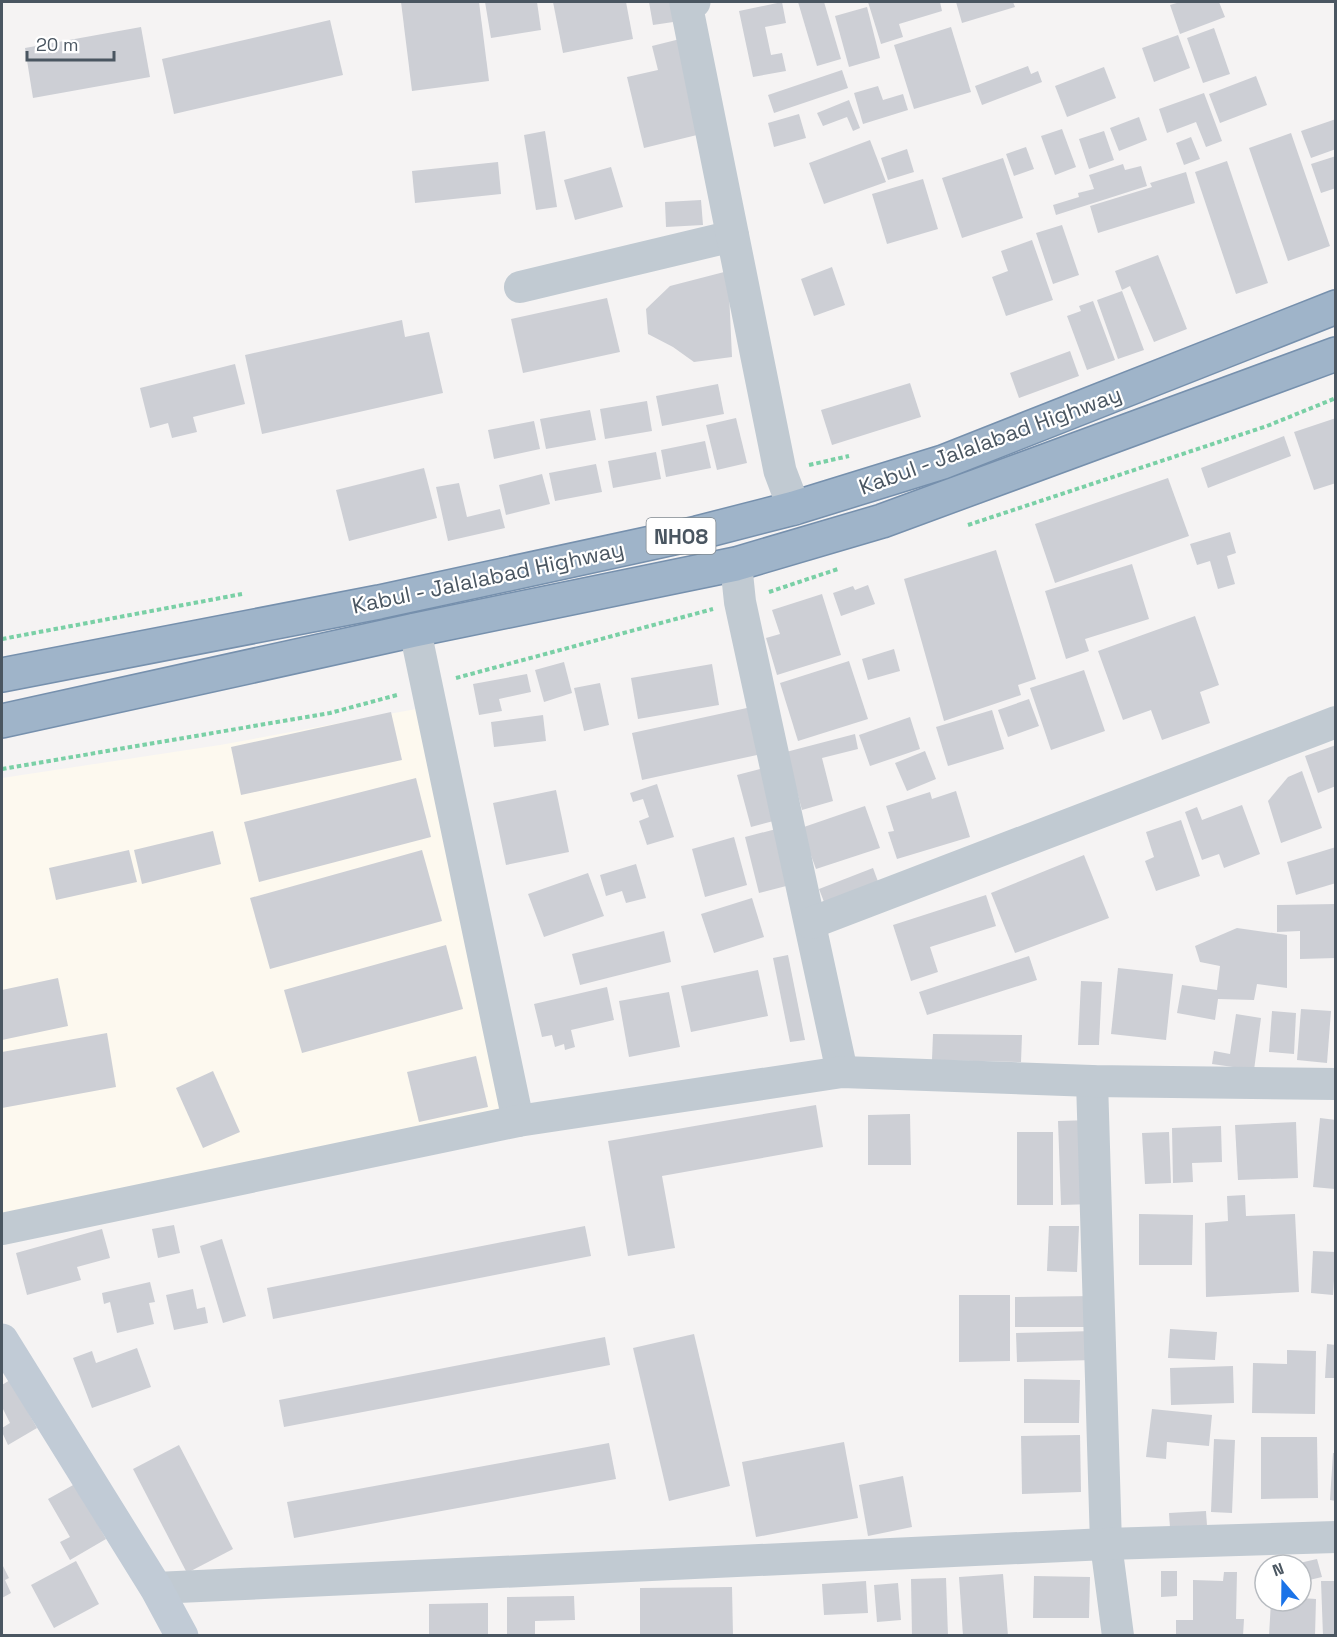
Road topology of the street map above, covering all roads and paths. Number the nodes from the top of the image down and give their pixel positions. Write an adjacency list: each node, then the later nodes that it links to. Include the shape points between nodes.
1 (688, 2): 2 (street)
2 (733, 236): 3 (street); 7 (street)
3 (520, 287)
4 (1335, 307): 8 (highway, Kabul - Jalalabad Highway / NH08, via 943,462)
5 (1335, 354): 9 (highway, Kabul - Jalalabad Highway / NH08, via 902,514)
6 (860, 454): 7 (path)
7 (780, 471): 8 (street)
8 (794, 508): 13 (highway, Kabul - Jalalabad Highway / NH08, via 379,602)
9 (736, 564): 11 (highway, Kabul - Jalalabad Highway / NH08); 16 (street, via 740,602)
10 (247, 593): 12 (path)
11 (415, 630): 14 (highway, Kabul - Jalalabad Highway / NH08); 20 (street)
12 (2, 639)
13 (2, 675)
14 (2, 721)
15 (1335, 723): 16 (street)
16 (811, 922): 17 (street)
17 (842, 1072): 18 (street); 20 (street)
18 (1092, 1081): 19 (street); 24 (street)
19 (1335, 1084)
20 (518, 1121): 21 (street)
21 (2, 1229)
22 (2, 1340): 25 (main road)
23 (1335, 1537): 24 (street)
24 (1106, 1544): 25 (street); 27 (street)
25 (156, 1588): 26 (main road)
26 (182, 1635)
27 (1118, 1635)

